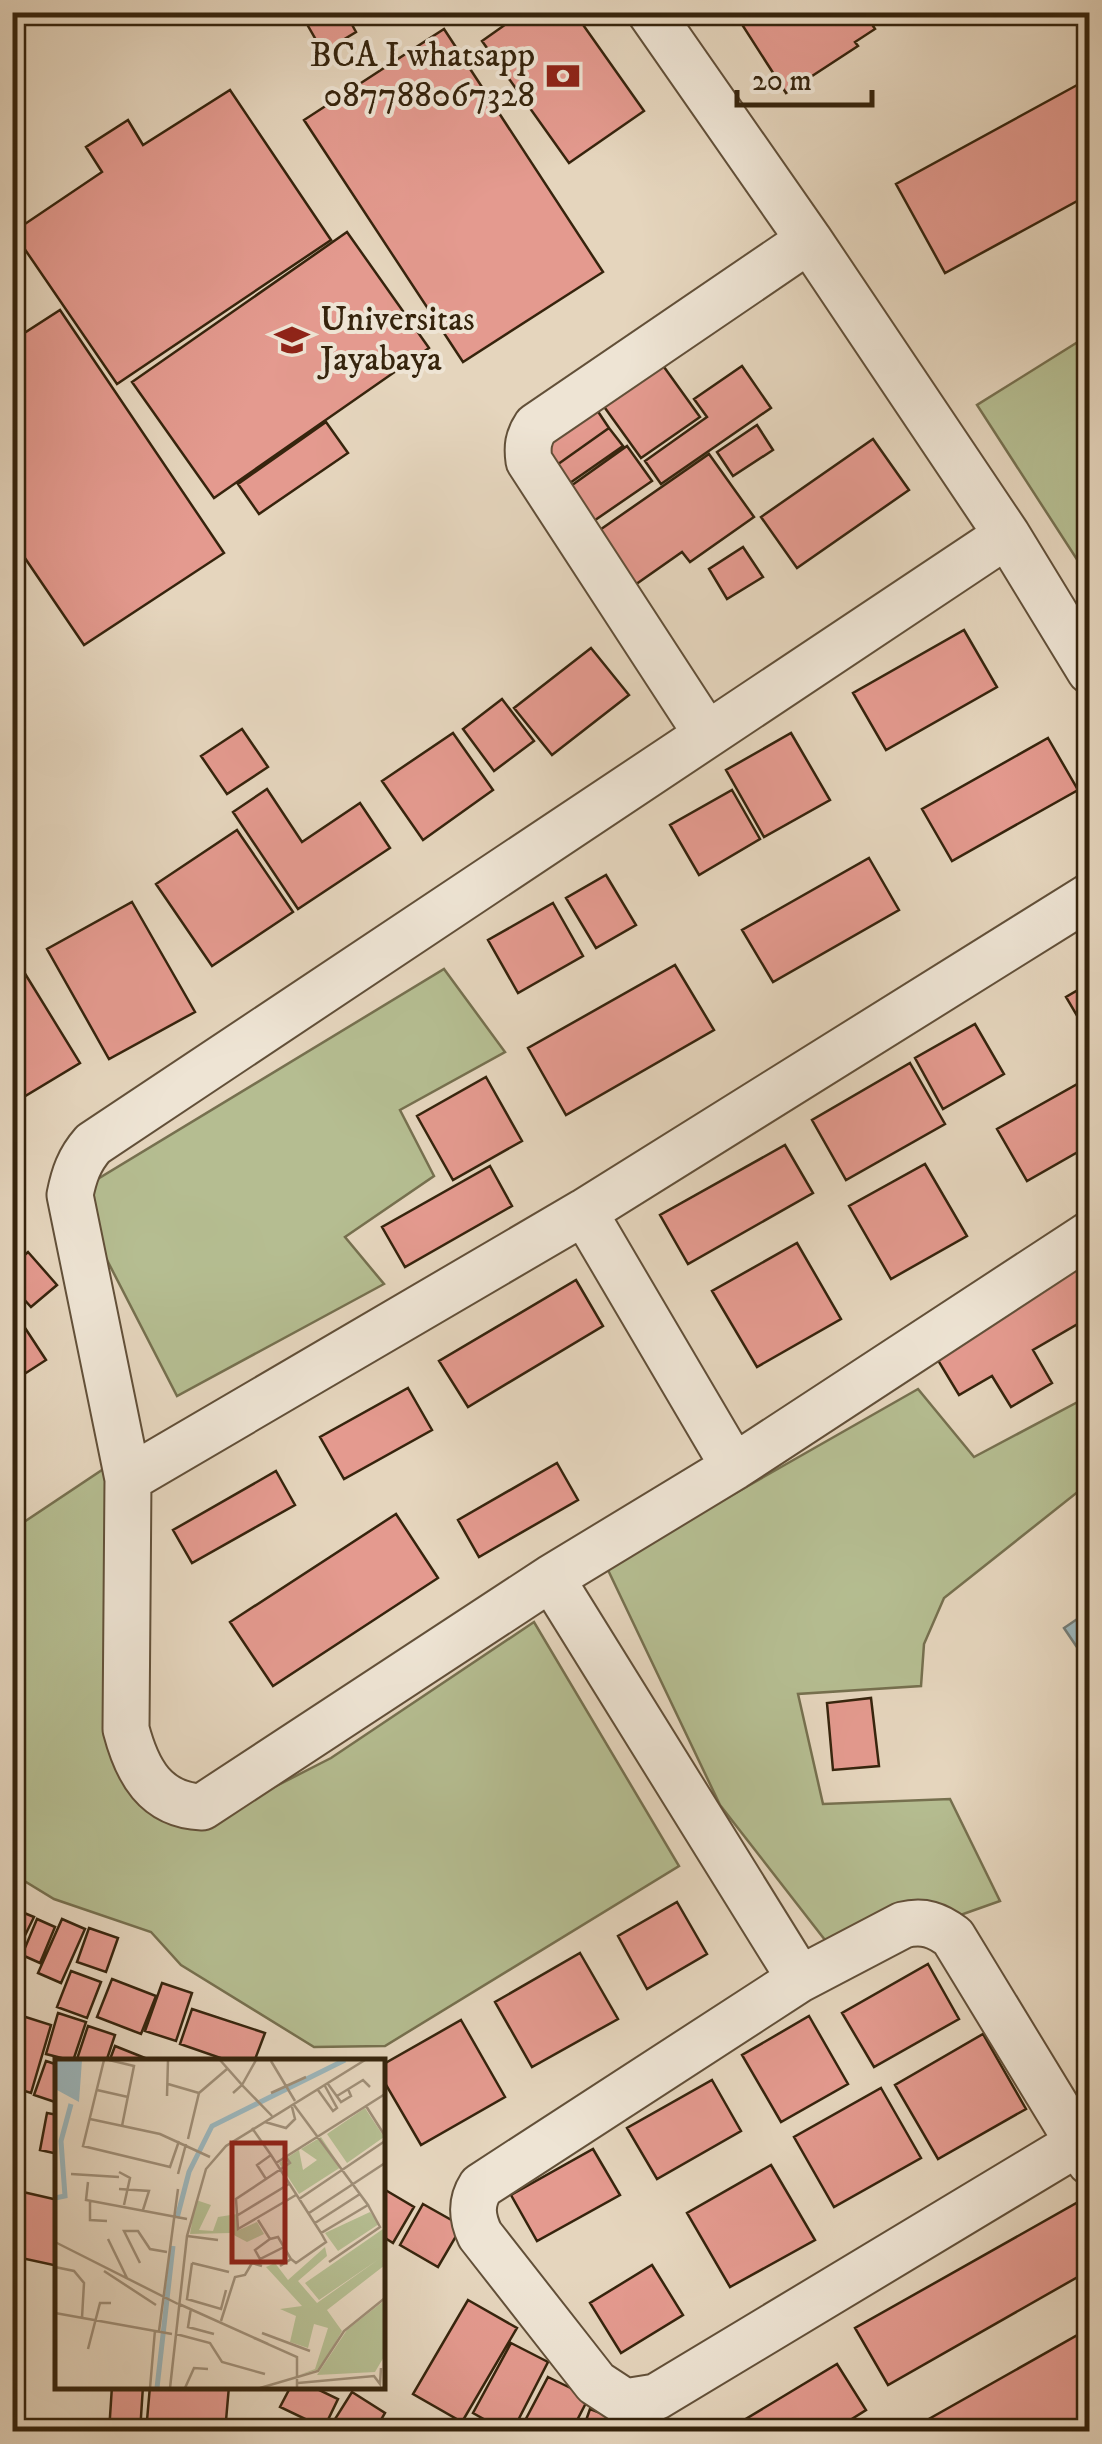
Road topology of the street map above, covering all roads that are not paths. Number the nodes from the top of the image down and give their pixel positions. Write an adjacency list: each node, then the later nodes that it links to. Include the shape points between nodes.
1 (650, 12): 2 (street)
2 (809, 240): 3 (street); 5 (street, via 536,426 527,443 529,461)
3 (1006, 535): 4 (street); 5 (street)
4 (1090, 671)
5 (706, 733): 10 (street, via 83,1155 70,1195)
6 (1090, 896): 7 (street)
7 (584, 1212): 9 (street); 10 (street)
8 (1090, 1234): 9 (street)
9 (734, 1466): 11 (street)
10 (128, 1479): 11 (street, via 126,1729 152,1786 184,1806 202,1807)
11 (550, 1578): 12 (street)
12 (800, 1980): 13 (street, via 904,1924 940,1928 953,1938); 13 (street, via 474,2195 480,2235 611,2395 625,2402 656,2397)
13 (1084, 2153)

